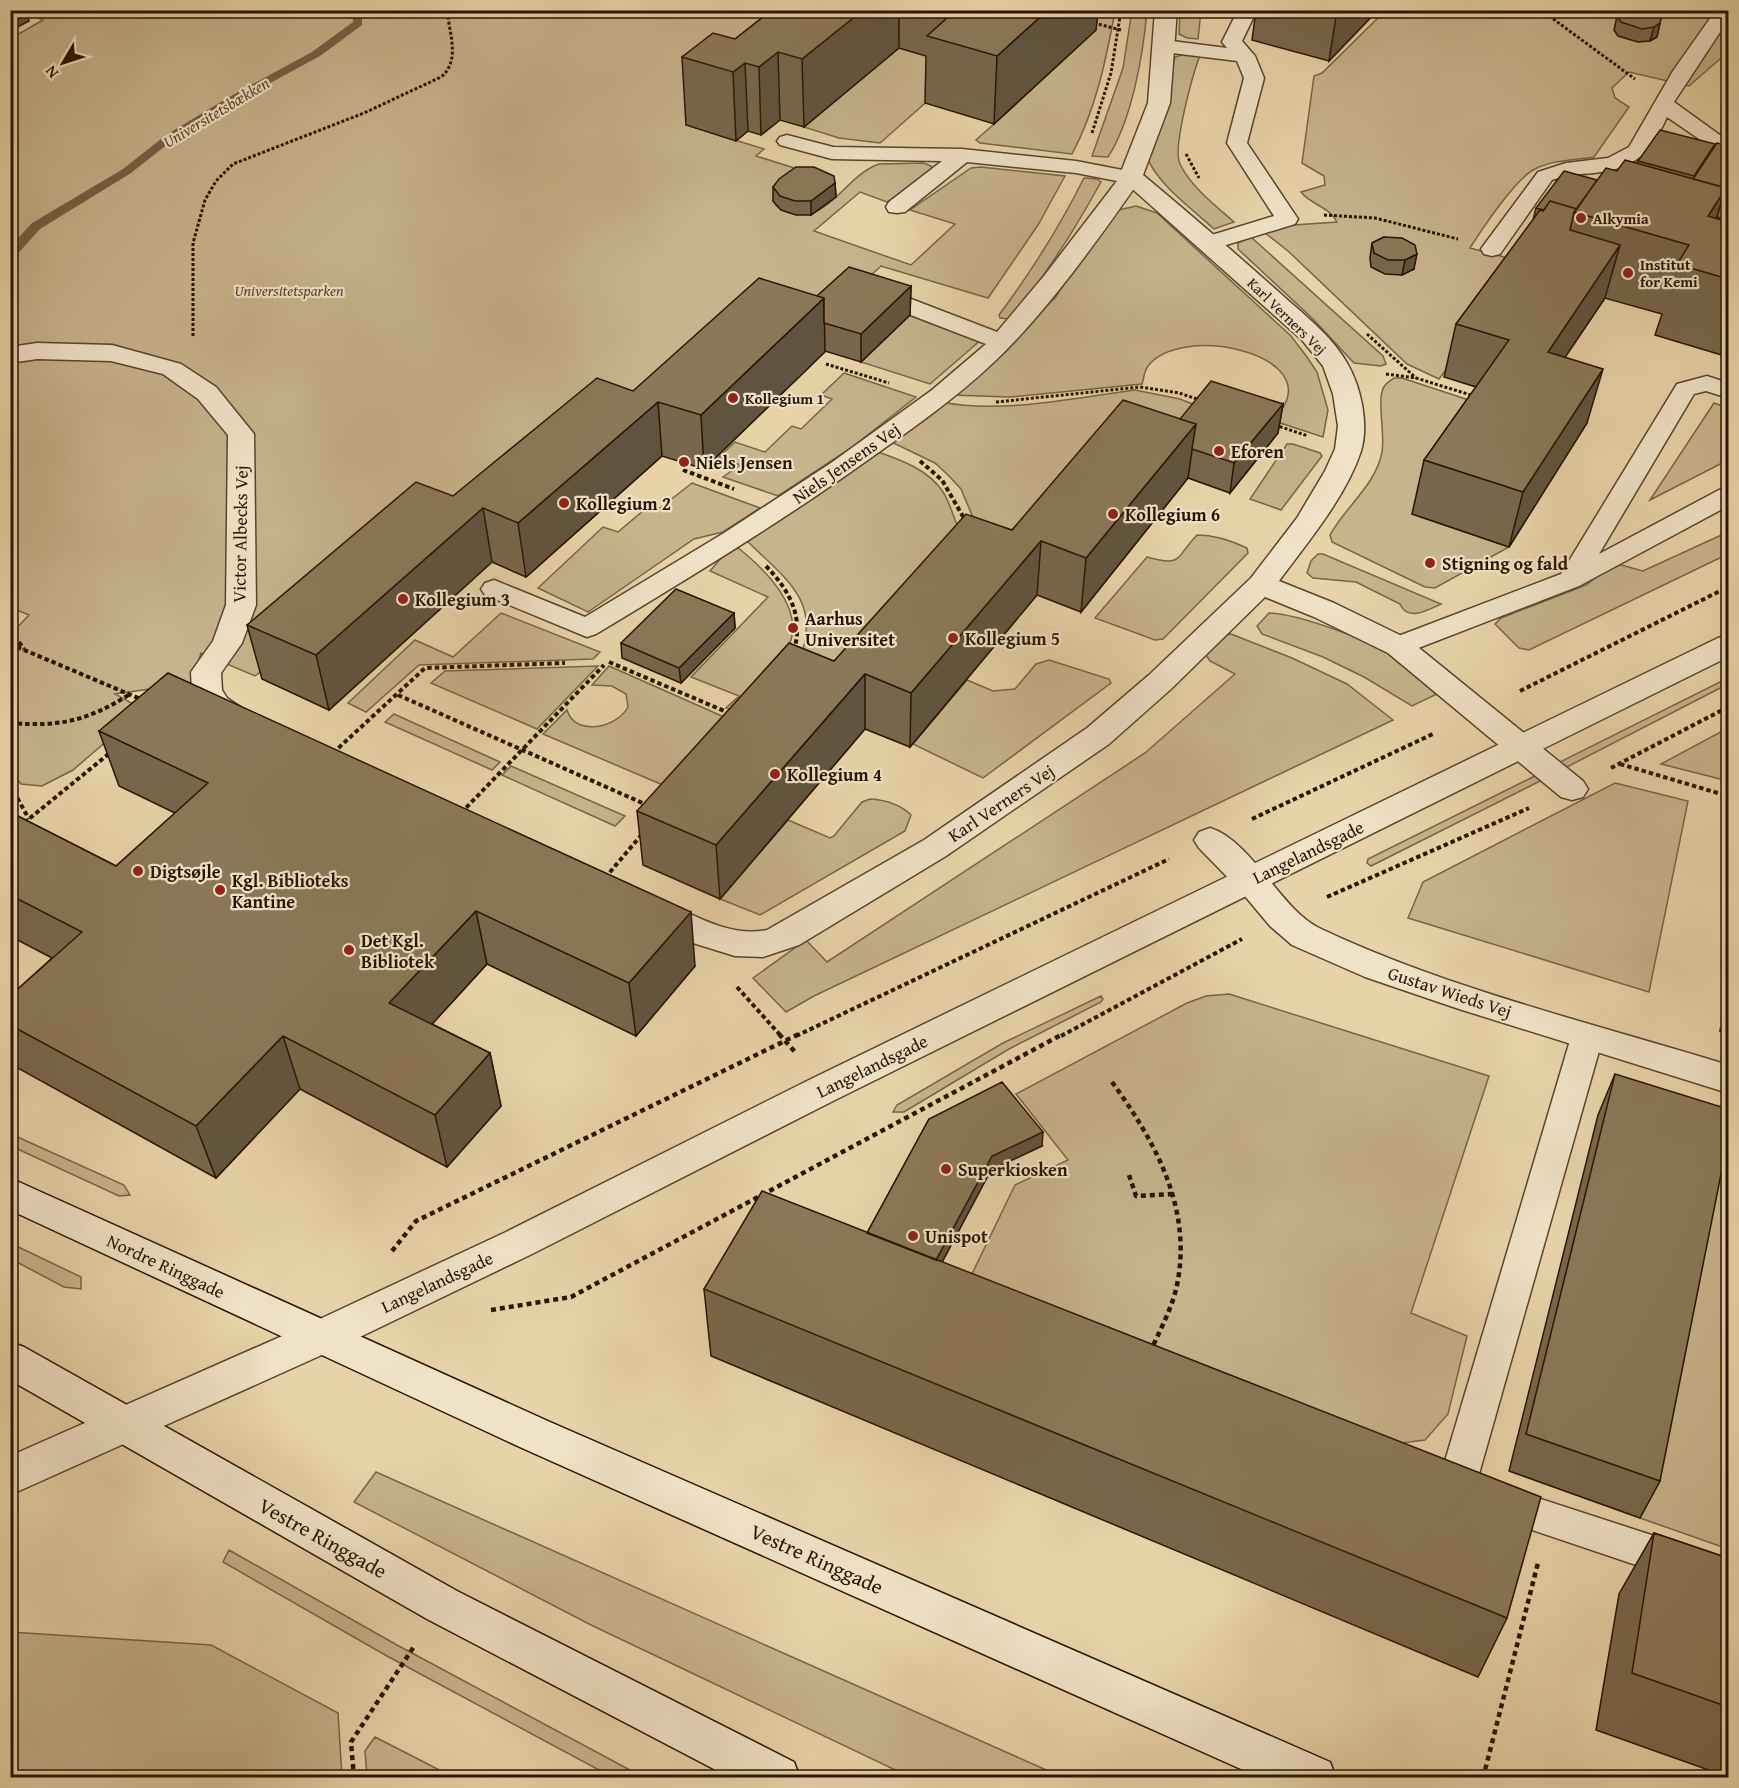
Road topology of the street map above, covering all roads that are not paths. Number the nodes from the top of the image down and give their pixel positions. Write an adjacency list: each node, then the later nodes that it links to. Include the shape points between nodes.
1 (1166, 10): 4 (street)
2 (1248, 10): 5 (lane, via 1232,42)
3 (1726, 10): 6 (lane)
4 (1164, 46): 5 (lane); 10 (street, via 1159,104)
5 (1245, 56): 12 (lane, via 1254,78 1237,143 1287,219)
6 (1663, 104): 8 (lane); 13 (lane, via 1642,144 1631,156 1545,176)
7 (787, 141): 9 (lane, via 832,153)
8 (1728, 150)
9 (962, 155): 10 (lane); 11 (lane)
10 (1131, 177): 12 (street, Karl Verners Vej); 15 (lane, Niels Jensens Vej)
11 (897, 207)
12 (1210, 243): 20 (street, Karl Verners Vej, via 1311,335 1335,364 1346,394 1351,426 1348,449 1339,471 1308,522)
13 (1492, 249)
14 (867, 290): 15 (lane)
15 (1001, 342): 21 (lane, Niels Jensens Vej, via 939,398 879,441 735,539 587,628)
16 (10, 355): 24 (street, Victor Albecks Vej, via 38,351 112,353 172,369 207,393 241,434 241,605 227,643 206,672 207,691 216,705 235,719)
17 (1728, 391): 19 (lane, via 1707,383 1685,389)
18 (1728, 496): 19 (lane)
19 (1570, 580): 23 (lane)
20 (1261, 585): 23 (street); 29 (street, Karl Verners Vej, via 1098,736 935,848 782,939 761,944 702,934)
21 (494, 589)
22 (1728, 645): 25 (street, Langelandsgade)
23 (1398, 646): 25 (street)
24 (265, 733)
25 (1522, 748): 26 (street); 28 (street, Langelandsgade)
26 (1572, 789)
27 (1210, 840): 28 (street, Gustav Wieds Vej)
28 (1251, 880): 30 (street, Gustav Wieds Vej, via 1304,936 1377,968); 33 (street, Langelandsgade)
29 (599, 885)
30 (1587, 1037): 31 (street, Gustav Wieds Vej); 38 (lane)
31 (1728, 1079)
32 (10, 1193): 33 (street, Nordre Ringgade)
33 (321, 1337): 35 (street, Langelandsgade); 41 (street, Vestre Ringgade, via 536,1436)
34 (10, 1359): 35 (street)
35 (126, 1426): 37 (street, Langelandsgade); 40 (street, Vestre Ringgade, via 442,1605)
36 (1423, 1474): 38 (lane)
37 (10, 1476)
38 (1456, 1488): 39 (lane)
39 (1728, 1578)
40 (778, 1778)
41 (1314, 1778)

